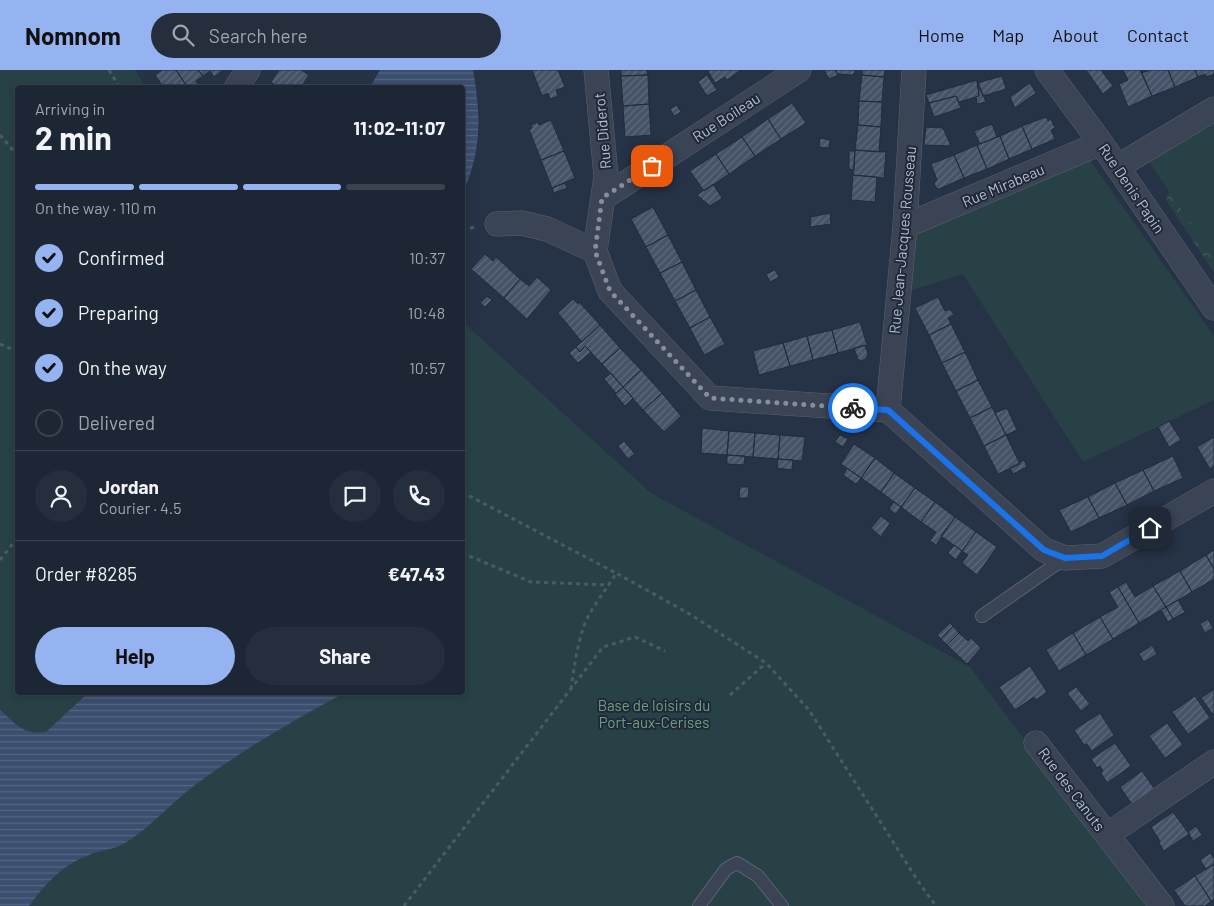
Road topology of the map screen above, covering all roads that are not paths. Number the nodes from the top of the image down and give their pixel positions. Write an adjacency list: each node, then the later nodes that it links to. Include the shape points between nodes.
1 (248, 70): 6 (street)
2 (596, 70): 10 (street, Rue Diderot, via 606,176)
3 (799, 70): 10 (street, Rue Boileau)
4 (914, 70): 12 (street, Rue Jean-Jacques Rousseau)
5 (1047, 70): 8 (street, Rue Denis Papin)
6 (238, 85)
7 (1214, 109): 9 (street)
8 (1101, 144): 9 (street, Rue Denis Papin); 12 (street, Rue Mirabeau)
9 (1117, 167): 14 (street, Rue Denis Papin)
10 (602, 198): 13 (street, Rue Diderot)
11 (497, 224): 13 (street, via 522,223 547,229)
12 (905, 226): 15 (street, Rue Jean-Jacques Rousseau)
13 (595, 251): 15 (street, via 610,291 710,398)
14 (1214, 308)
15 (888, 410): 17 (street, via 1044,550)
16 (1214, 491): 17 (street, via 1102,556)
17 (1065, 558): 18 (lane)
18 (982, 616)
19 (1036, 743): 21 (street, Rue des Canuts)
20 (1214, 762): 21 (street, Rue des Canuts)
21 (1107, 835): 24 (street, Rue des Canuts)
22 (699, 906): 23 (lane, via 726,869 737,863 758,876)
23 (782, 906)
24 (1162, 906)

